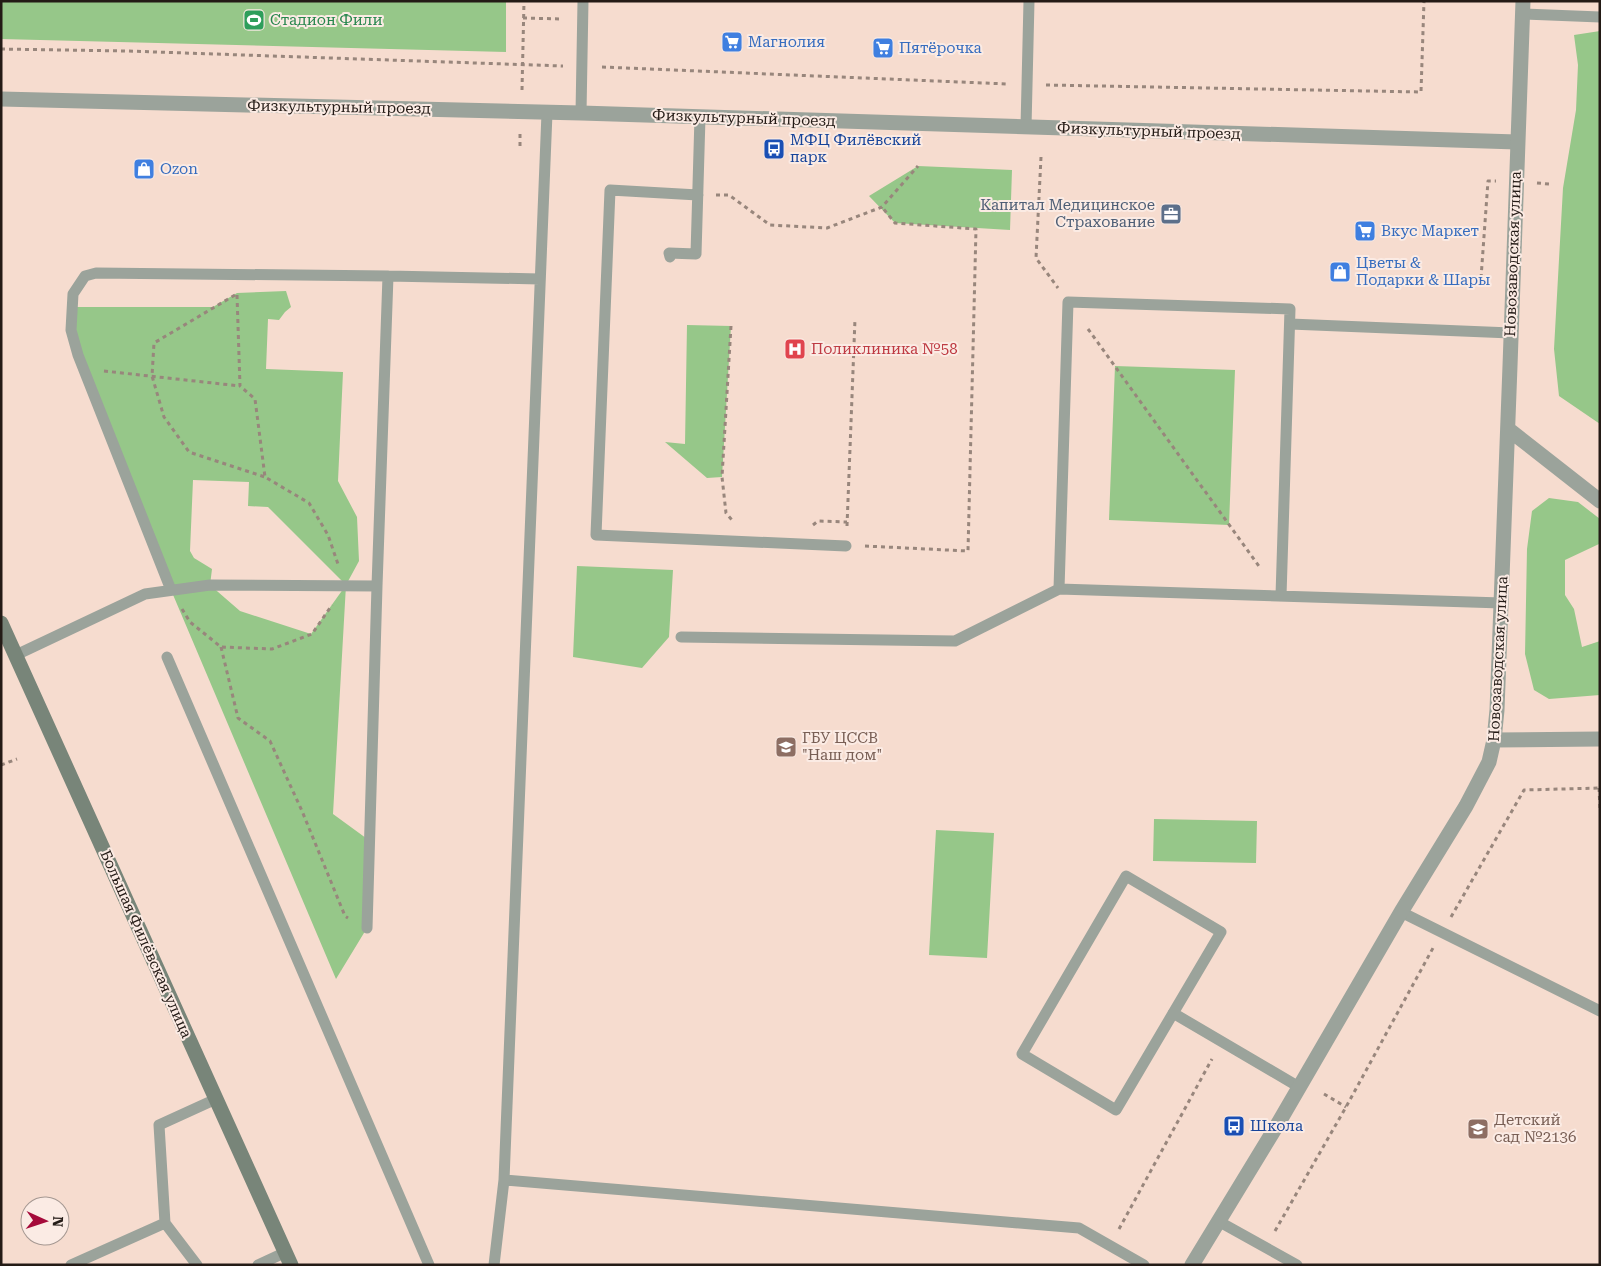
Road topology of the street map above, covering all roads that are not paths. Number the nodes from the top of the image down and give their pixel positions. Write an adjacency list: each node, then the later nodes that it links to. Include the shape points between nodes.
1 (583, 1): 7 (lane)
2 (1030, 1): 9 (lane)
3 (1522, 8): 4 (lane); 10 (street, Новозаводская улица)
4 (1600, 16)
5 (1, 99): 6 (street, Физкультурный проезд)
6 (547, 113): 7 (street, Физкультурный проезд); 14 (lane)
7 (581, 113): 8 (street, Физкультурный проезд)
8 (700, 117): 9 (street, Физкультурный проезд); 11 (lane)
9 (1026, 128): 10 (street, Физкультурный проезд)
10 (1517, 142): 16 (street, Новозаводская улица)
11 (698, 194): 12 (lane, via 696,254 669,253); 19 (lane, via 610,190 596,535)
12 (670, 256)
13 (388, 276): 14 (lane); 20 (lane); 22 (lane, via 96,273 85,276 73,294 71,330 83,369)
14 (540, 279): 37 (lane)
15 (1290, 324): 16 (lane); 21 (lane, via 1290,309 1068,302); 23 (lane)
16 (1511, 333): 17 (street, Новозаводская улица)
17 (1508, 429): 18 (street); 24 (street, Новозаводская улица)
18 (1600, 501)
19 (846, 546)
20 (377, 586): 22 (lane, via 210,585); 32 (lane)
21 (1059, 589): 23 (lane); 26 (lane, via 955,641)
22 (172, 590): 27 (lane, via 145,594)
23 (1281, 596): 24 (lane)
24 (1502, 603): 30 (street, Новозаводская улица)
25 (1, 623): 27 (main road, Большая Филёвская улица)
26 (681, 637)
27 (16, 655): 36 (main road, Большая Филёвская улица)
28 (168, 658): 45 (lane)
29 (1600, 739): 30 (street)
30 (1494, 740): 31 (street, Новозаводская улица, via 1489,762 1466,806)
31 (1401, 912): 33 (lane); 35 (street, Новозаводская улица)
32 (367, 928)
33 (1600, 1011)
34 (1173, 1013): 34 (lane, via 1116,1110 1022,1054 1126,876 1220,932); 35 (lane)
35 (1299, 1087): 38 (street, Новозаводская улица)
36 (216, 1099): 39 (lane, via 159,1125); 40 (main road, Большая Филёвская улица)
37 (504, 1180): 41 (lane, via 1079,1228); 46 (lane)
38 (1218, 1221): 47 (street, Новозаводская улица); 48 (lane)
39 (165, 1224): 42 (lane); 43 (lane)
40 (288, 1258): 44 (lane)
41 (1142, 1264)
42 (71, 1265)
43 (197, 1265)
44 (258, 1265)
45 (429, 1265)
46 (494, 1265)
47 (1192, 1265)
48 (1297, 1265)

